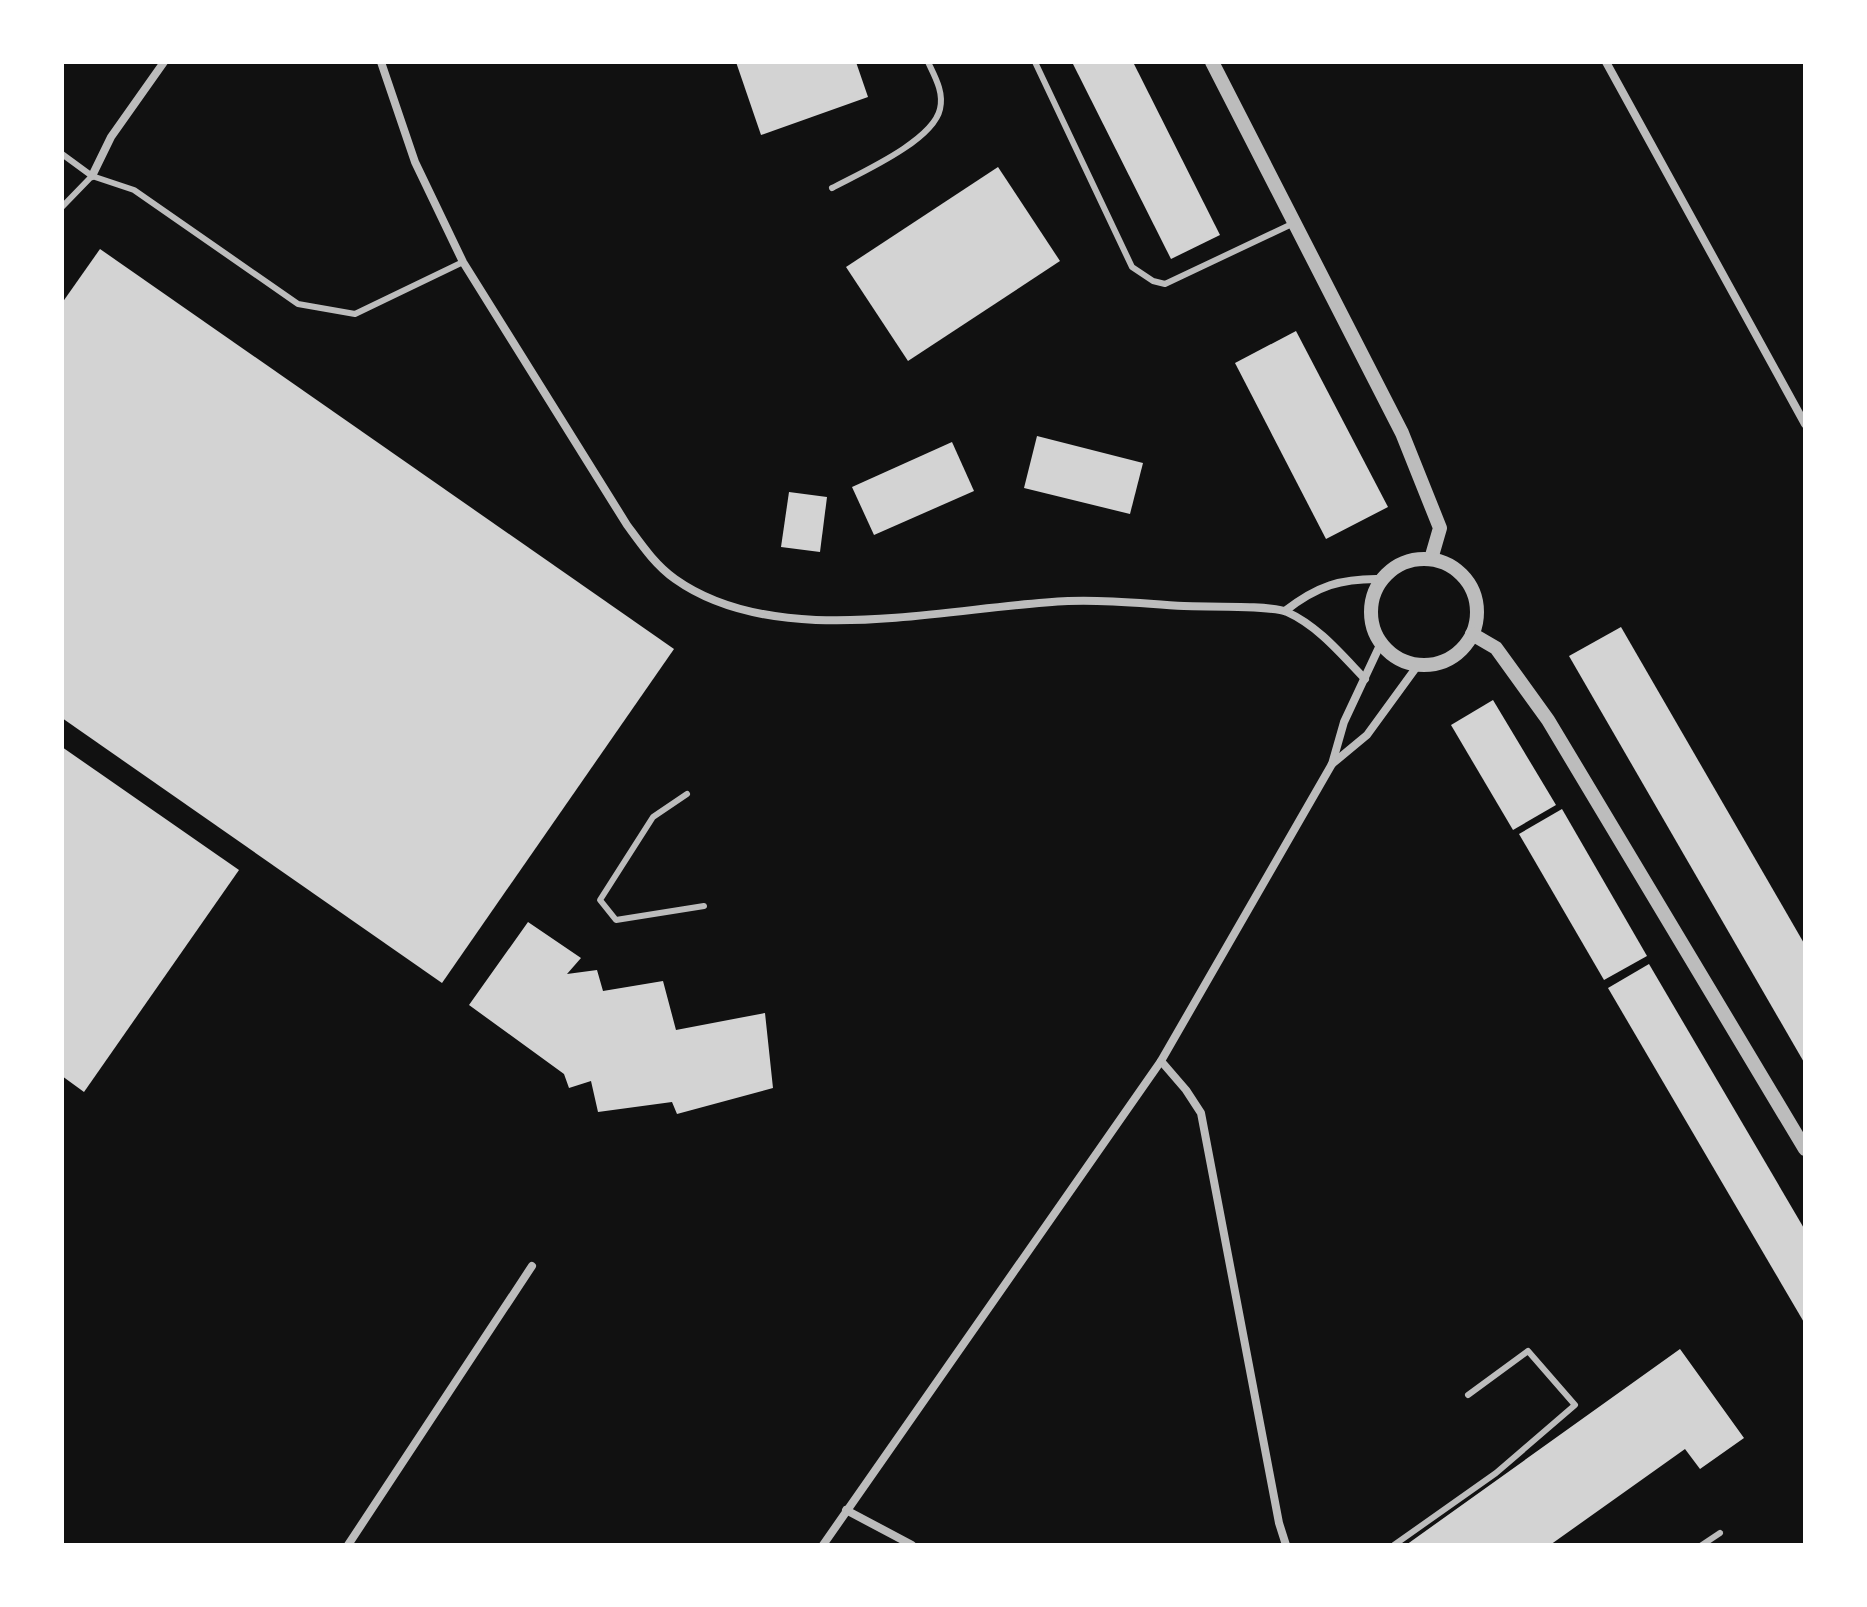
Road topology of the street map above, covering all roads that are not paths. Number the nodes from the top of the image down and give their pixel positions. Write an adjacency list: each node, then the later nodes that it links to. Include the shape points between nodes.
1 (164, 62): 8 (street, via 111,137)
2 (381, 62): 12 (street, via 415,162)
3 (928, 62): 9 (lane, via 941,91 940,111 928,130)
4 (1035, 62): 11 (lane, via 1132,267 1153,281 1165,284)
5 (1212, 62): 11 (street)
6 (1606, 62): 13 (street)
7 (62, 154): 8 (lane)
8 (92, 176): 10 (lane); 12 (lane, via 134,190 298,304 355,314)
9 (832, 188)
10 (62, 207)
11 (1294, 223): 14 (street, via 1402,433 1440,528)
12 (463, 262): 16 (street, via 627,525 653,559 698,594 736,609 851,620 1069,601)
13 (1805, 424)
14 (1431, 559): 15 (street, via 1404,562); 17 (street, via 1454,569 1470,586 1477,618)
15 (1382, 579): 16 (street, via 1350,579 1321,588); 18 (street, via 1370,611)
16 (1285, 611): 20 (street, via 1323,635)
17 (1472, 634): 19 (street, via 1450,658); 25 (street, via 1496,648 1548,720)
18 (1381, 643): 19 (street, via 1391,654); 20 (street)
19 (1418, 665): 21 (street, via 1367,735)
20 (1365, 679): 21 (street, via 1344,722)
21 (1332, 764): 24 (street)
22 (687, 794): 23 (lane, via 653,817 600,900 616,920)
23 (704, 906)
24 (1161, 1061): 28 (street); 33 (street, via 1201,1113)
25 (1805, 1149)
26 (532, 1266): 30 (street)
27 (1468, 1395): 34 (lane, via 1528,1351 1575,1405 1496,1473)
28 (846, 1510): 31 (street); 32 (street)
29 (1720, 1533): 35 (lane)
30 (348, 1545)
31 (823, 1545)
32 (912, 1545)
33 (1286, 1545)
34 (1394, 1545)
35 (1702, 1545)

